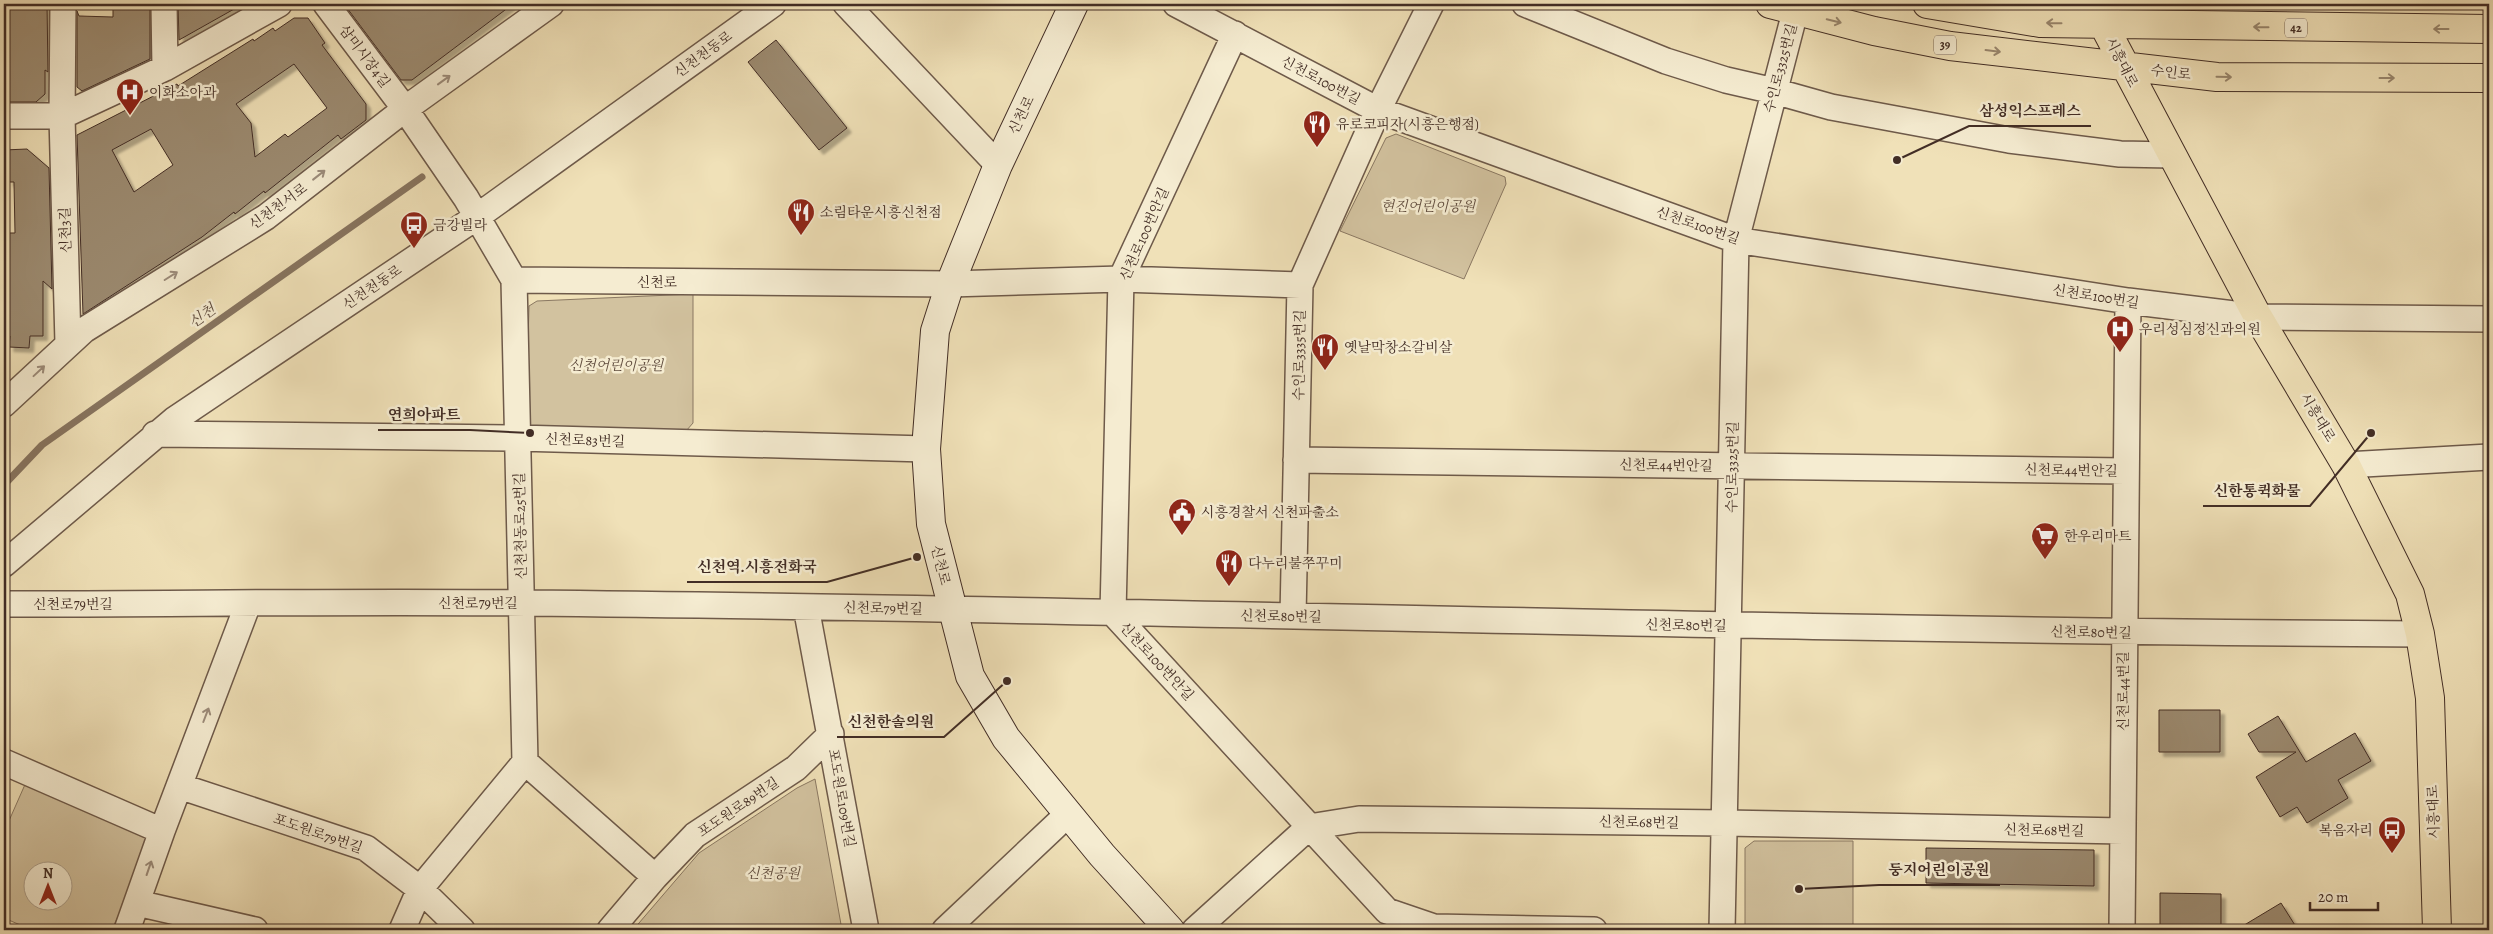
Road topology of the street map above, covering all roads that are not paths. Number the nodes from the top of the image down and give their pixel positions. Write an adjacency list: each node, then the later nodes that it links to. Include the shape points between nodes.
1 (62, 4): 23 (street, 신천3길)
2 (164, 4): 18 (street)
3 (279, 4): 18 (street)
4 (326, 4): 24 (street, 삼미시장4길)
5 (551, 4): 24 (street, 신천천서로, one-way to 5)
6 (773, 4): 27 (street, 신천천동로)
7 (846, 4): 26 (street)
8 (1074, 4): 26 (street, 신천로)
9 (1176, 4): 16 (street, 신천로100번길)
10 (1431, 4): 21 (street, 수인로3335번길)
11 (1524, 4): 20 (street, via 1666,61 1726,80)
12 (1927, 4): 14 (main road, one-way to 12, via 2040,23)
13 (1782, 8): 17 (main road, 수인로 / 39, one-way to 17, via 1950,46); 20 (street, 수인로3325번길)
14 (2099, 14): 15 (main road, 42, one-way to 14); 17 (main road, 시흥대로)
15 (2489, 29)
16 (1235, 34): 21 (street, 신천로100번길); 29 (street, 신천로100번안길)
17 (2124, 66): 19 (main road, 수인로, one-way to 19, via 2216,77); 25 (main road, 시흥대로)
18 (165, 68): 23 (street)
19 (2489, 78)
20 (1774, 90): 25 (street, via 1831,107 2009,140 2120,154); 28 (street, 수인로3325번길)
21 (1378, 110): 28 (street, 신천로100번길); 32 (street, 수인로3335번길)
22 (4, 116): 23 (street)
23 (62, 116): 36 (street, 신천3길)
24 (410, 116): 27 (street, 삼미시장4길); 36 (street, 신천천서로, one-way to 24, via 84,330 266,217)
25 (2171, 154): 34 (main road, 시흥대로)
26 (998, 165): 31 (street, 신천로)
27 (472, 207): 30 (street, 신천천동로25번길); 38 (street, 신천천동로)
28 (1736, 240): 33 (street, 신천로100번길); 44 (street, 수인로3325번길)
29 (1121, 279): 31 (street); 32 (street); 52 (street, 신천로100번안길)
30 (514, 280): 31 (street, 신천로); 39 (street, 신천천동로25번길)
31 (950, 284): 40 (street, 신천로, via 935,331)
32 (1300, 285): 42 (street, 수인로3335번길)
33 (2128, 301): 34 (street, 신천로100번길); 45 (street, 신천로44번길)
34 (2258, 317): 35 (street, 신천로100번길); 43 (main road, 시흥대로)
35 (2489, 319)
36 (68, 344): 37 (street, 신천천서로, one-way to 36)
37 (4, 404)
38 (155, 434): 39 (street, 신천로83번길); 46 (street, 신천천동로)
39 (518, 438): 40 (street, 신천로83번길); 47 (street, 신천천동로25번길)
40 (926, 450): 51 (street, 신천로, via 931,524)
41 (2489, 457): 43 (street)
42 (1296, 460): 44 (street, 신천로44번안길); 53 (street, 수인로3335번길)
43 (2346, 465): 56 (main road, 시흥대로, via 2410,594)
44 (1732, 466): 45 (street, 신천로44번안길); 54 (street, 수인로3325번길)
45 (2126, 471): 55 (street, 신천로44번길)
46 (4, 564)
47 (522, 603): 49 (street, 신천로79번길); 50 (street, 신천로79번길); 59 (street, 신천천동로25번길)
48 (4, 604): 49 (street, 신천로79번길)
49 (248, 604): 60 (street, one-way to 49)
50 (806, 607): 51 (street, 신천로79번길); 57 (street, 포도원로109번길)
51 (952, 609): 52 (street, 신천로80번길); 61 (street, 신천로, via 970,676 1006,738)
52 (1112, 613): 53 (street, 신천로80번길); 63 (street, 신천로100번안길)
53 (1293, 616): 54 (street, 신천로80번길)
54 (1730, 626): 55 (street, 신천로80번길); 62 (street, 수인로3325번길)
55 (2124, 632): 56 (street, 신천로80번길); 65 (street, 신천로44번길)
56 (2420, 634): 81 (main road, 시흥대로, via 2430,698)
57 (831, 734): 66 (street, 포도원로89번길, via 796,768 695,835); 74 (street, 포도원로109번길)
58 (4, 762): 64 (street)
59 (525, 762): 66 (street); 67 (street)
60 (179, 786): 64 (street); 67 (street, 포도원로79번길, via 366,848)
61 (1068, 814): 75 (street); 76 (street, 신천로)
62 (1725, 823): 63 (street, 신천로68번길, via 1359,818); 65 (street, 신천로68번길); 79 (street, 수인로3325번길)
63 (1309, 827): 77 (street); 78 (street, 신천로100번안길, via 1386,911 1434,927)
64 (162, 831): 68 (street, one-way to 64)
65 (2122, 831): 80 (street, 신천로44번길)
66 (655, 877): 73 (street, 포도원로89번길)
67 (420, 889): 71 (street); 72 (street, 포도원로79번길)
68 (137, 903): 69 (street); 70 (street)
69 (127, 930)
70 (255, 930)
71 (402, 930)
72 (462, 930)
73 (610, 930)
74 (866, 930)
75 (945, 930)
76 (1170, 930)
77 (1195, 930)
78 (1594, 930)
79 (1722, 930)
80 (2122, 930)
81 (2437, 930)

